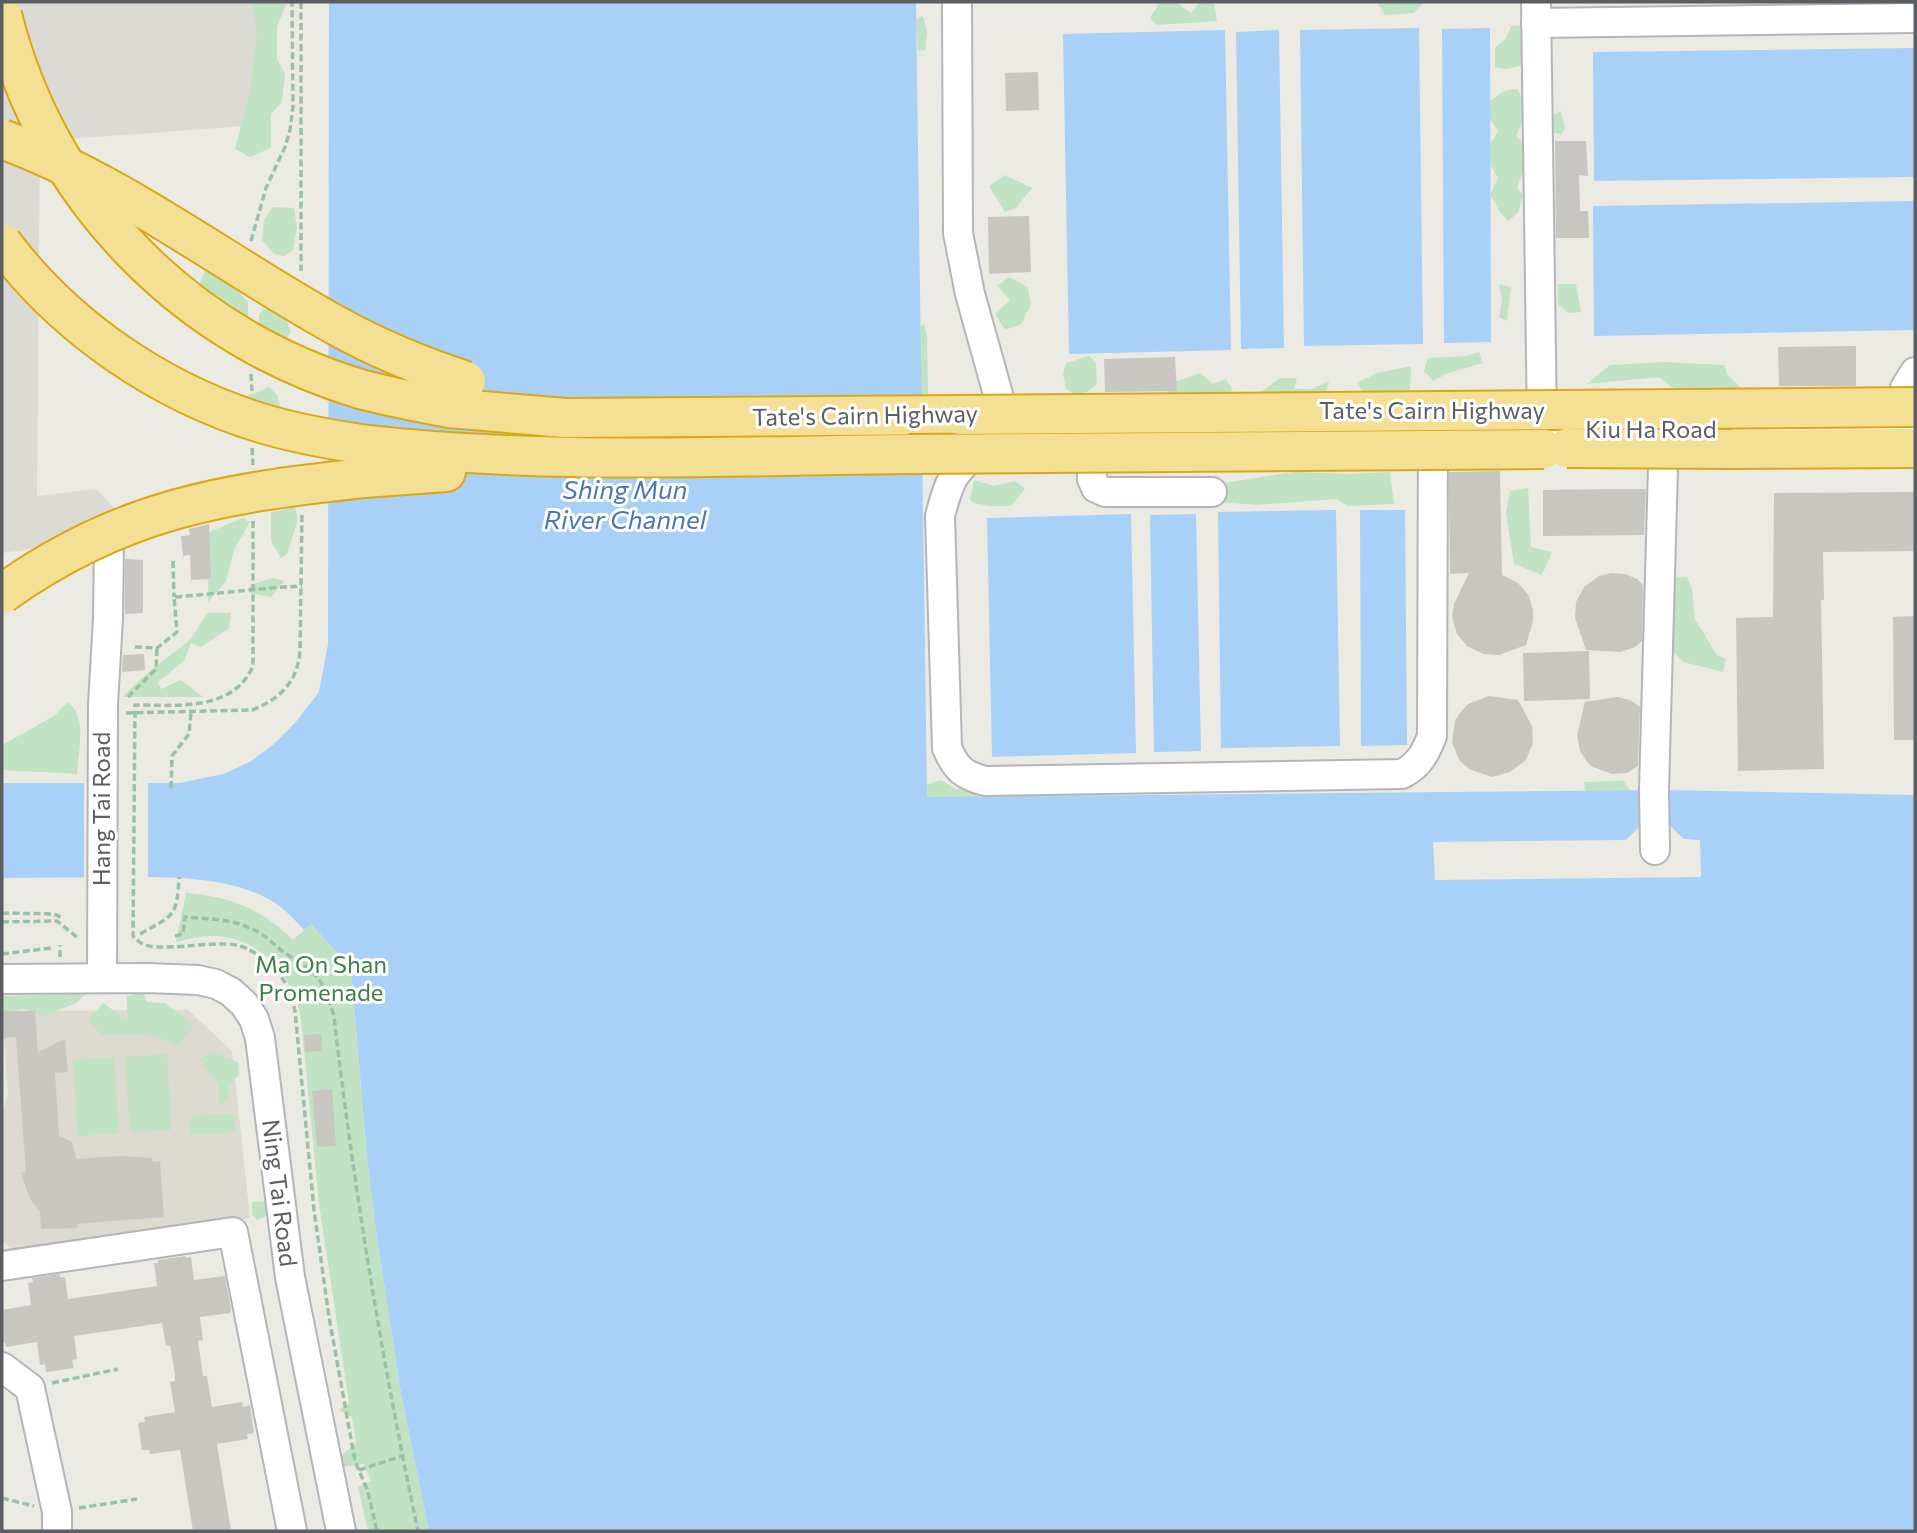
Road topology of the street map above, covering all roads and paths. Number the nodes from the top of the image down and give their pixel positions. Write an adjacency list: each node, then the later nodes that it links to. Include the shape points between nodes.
1 (957, 2): 14 (street, via 958,233)
2 (1536, 12): 4 (street); 10 (street)
3 (2, 15): 8 (highway, Tate's Cairn Highway, bridge, via 33,108 87,199 152,271 230,331 304,367 392,397 464,410)
4 (1915, 18)
5 (2, 139): 8 (highway, bridge, via 106,186 372,344 466,381)
6 (2, 243): 15 (highway, Tate's Cairn Highway, bridge, via 50,297 95,336 146,372 231,412 286,430 361,444)
7 (1915, 372): 9 (street, via 1905,388)
8 (615, 417): 9 (highway, Tate's Cairn Highway, bridge)
9 (1913, 427): 11 (street, Kiu Ha Road); 15 (highway, Tate's Cairn Highway, bridge, via 1567,448)
10 (1542, 430): 11 (street, Kiu Ha Road); 12 (street, Kiu Ha Road)
11 (1664, 430): 28 (street)
12 (1433, 431): 13 (street, Kiu Ha Road); 14 (street, via 1432,736 1415,767 1402,774 985,781 968,776 947,748 940,516 947,488 961,464 993,441)
13 (1090, 435): 14 (street, Kiu Ha Road); 16 (street, via 1096,488 1105,492)
14 (1009, 436)
15 (573, 457): 20 (highway, bridge, via 285,486 202,502 108,532)
16 (1212, 492)
17 (109, 541): 39 (street, Hang Tai Road)
18 (173, 561): 21 (path)
19 (302, 586): 21 (path)
20 (2, 594)
21 (174, 597): 24 (path, via 177,632)
22 (254, 614): 36 (path, Hang Tai Road, via 253,666 242,685 205,703 135,705 134,936 153,947)
23 (135, 647): 24 (path)
24 (157, 648): 26 (path, via 156,669 128,696)
25 (191, 712): 27 (path, via 188,734 172,756)
26 (127, 713)
27 (171, 788)
28 (1655, 850)
29 (179, 877): 33 (path, via 177,905 167,918)
30 (2, 913): 31 (path, via 53,914 59,916)
31 (57, 921): 32 (path); 35 (path)
32 (2, 922)
33 (140, 934)
34 (174, 936): 46 (path, via 183,933 185,917 225,919 244,926 309,967 328,995 350,1158)
35 (79, 939)
36 (172, 947)
37 (51, 948): 38 (path)
38 (2, 954)
39 (102, 978): 40 (street); 50 (street, Ning Tai Road, via 216,984 231,992 254,1019 290,1277)
40 (2, 979)
41 (2, 1266): 49 (street, via 233,1232)
42 (2, 1367): 44 (street)
43 (118, 1369): 44 (path)
44 (30, 1388): 48 (street, via 57,1512)
45 (353, 1450): 47 (path)
46 (402, 1456): 47 (path); 52 (path)
47 (356, 1471): 51 (path, via 368,1492)
48 (57, 1531)
49 (292, 1531)
50 (341, 1531)
51 (377, 1531)
52 (418, 1531)

